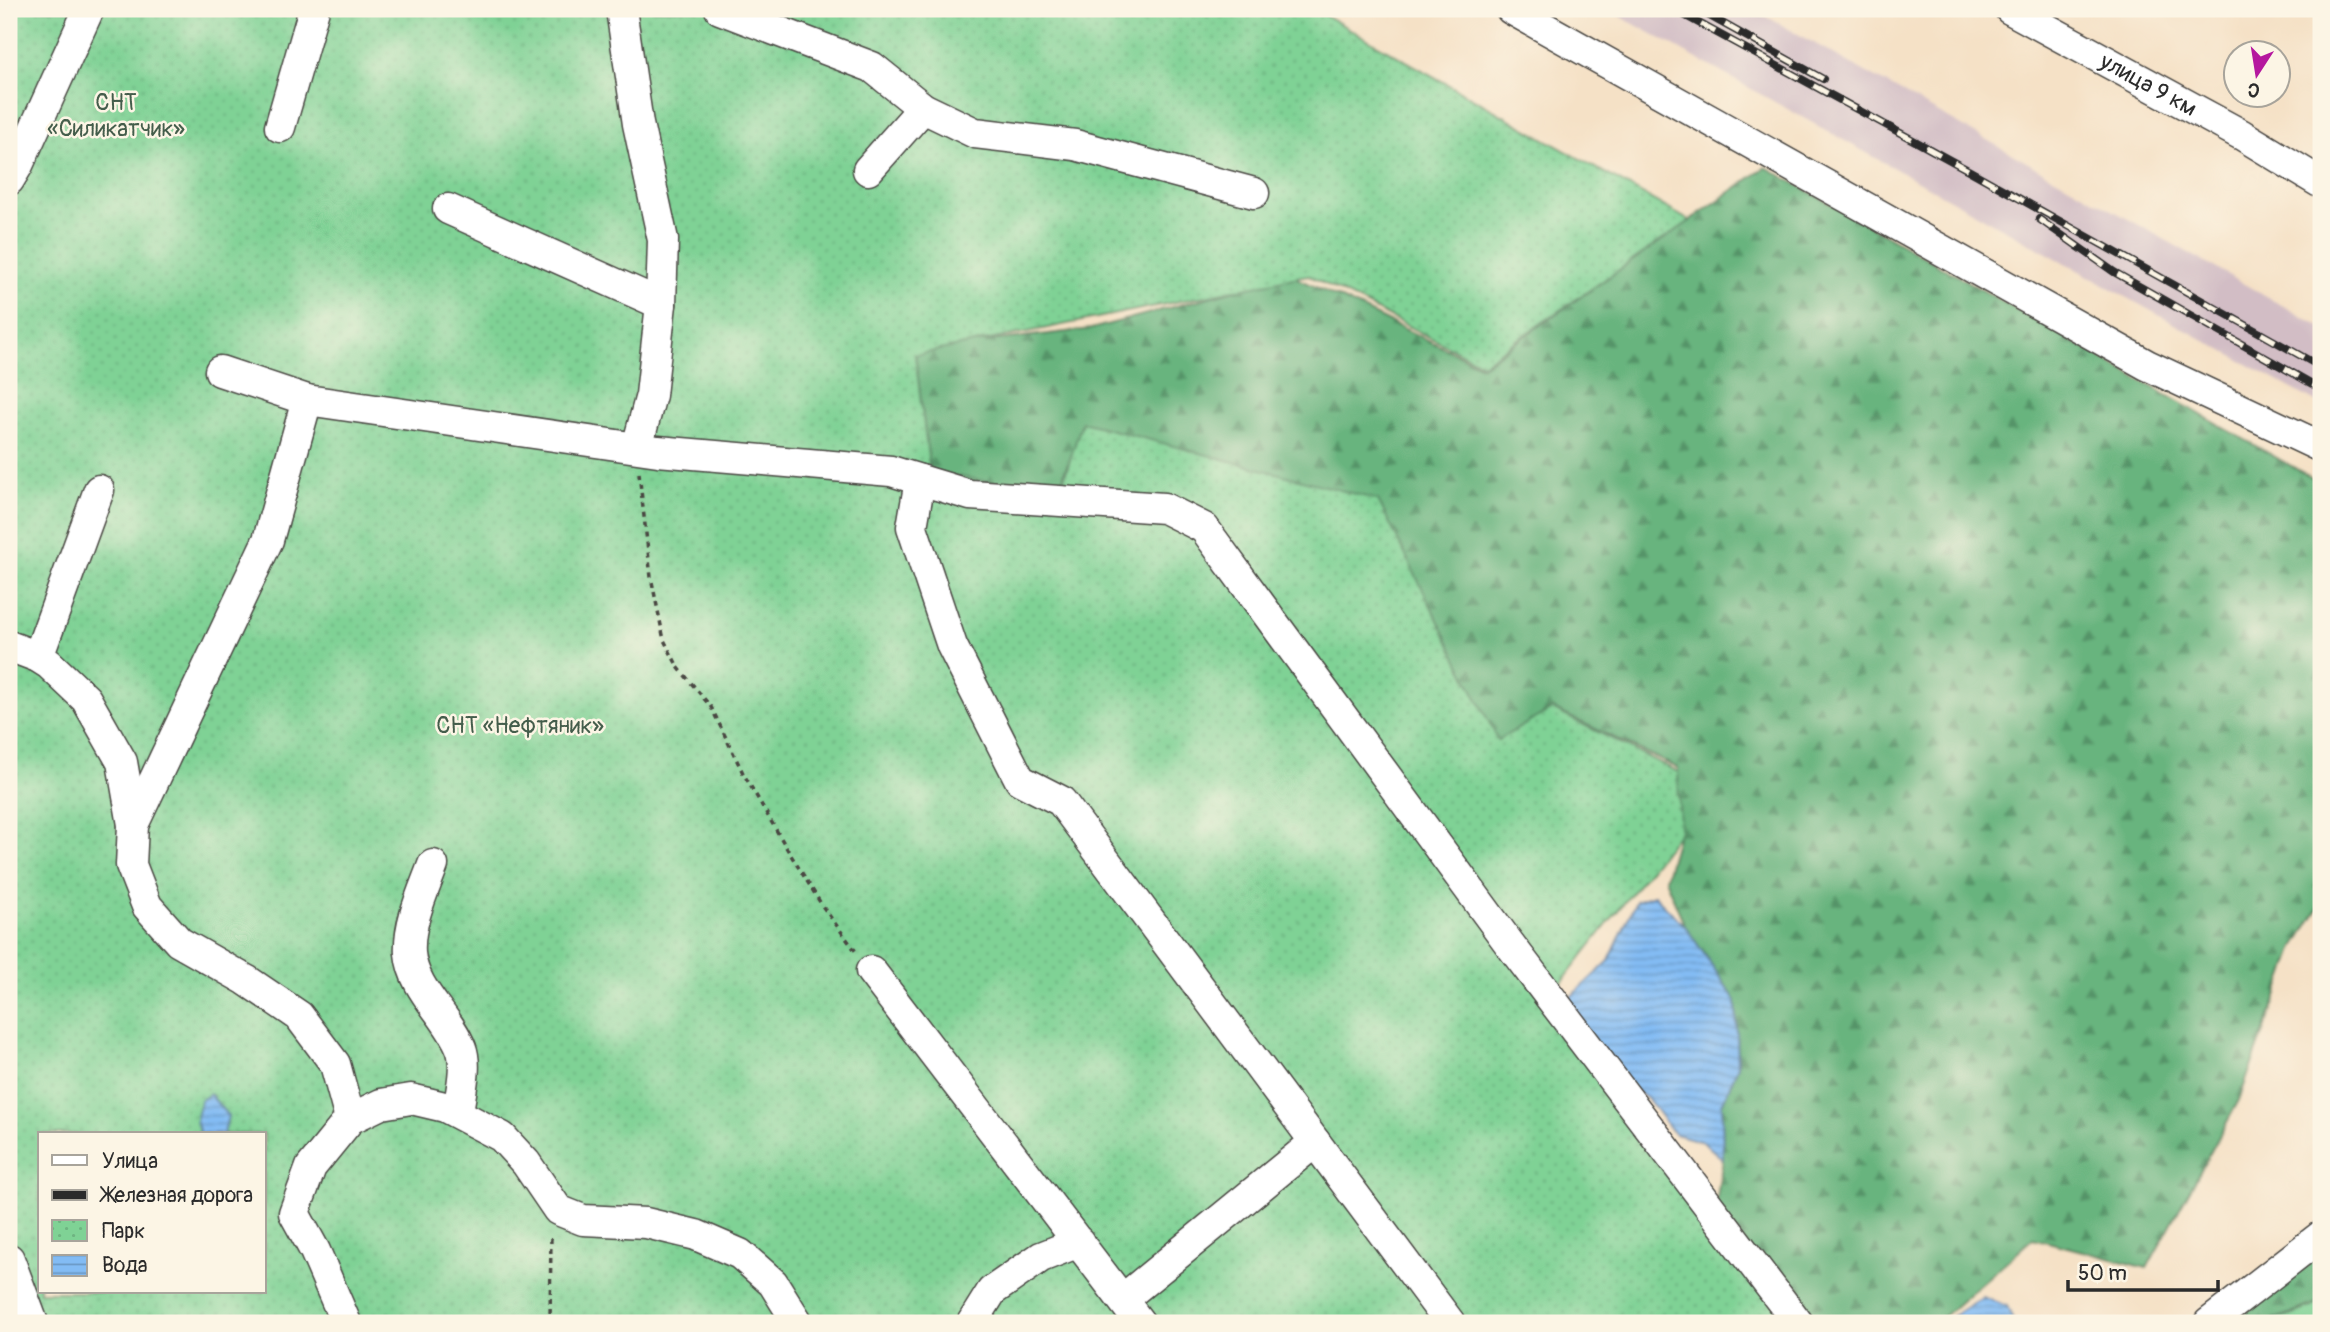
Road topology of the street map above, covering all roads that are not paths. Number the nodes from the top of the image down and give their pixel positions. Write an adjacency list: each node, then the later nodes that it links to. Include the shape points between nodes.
1 (89, 9): 9 (street)
2 (314, 9): 8 (street)
3 (621, 9): 14 (street, via 638,124 663,240)
4 (720, 9): 7 (street, via 872,66)
5 (1511, 9): 18 (street, via 2147,365)
6 (2010, 9): 11 (street, улица 9 км)
7 (923, 108): 10 (street); 12 (street, via 975,133 1075,145)
8 (280, 127)
9 (12, 168)
10 (868, 170)
11 (2321, 183)
12 (1254, 193)
13 (449, 209): 14 (street)
14 (661, 304): 17 (street, via 650,395)
15 (220, 371): 16 (street)
16 (307, 400): 17 (street); 23 (street, via 268,540)
17 (637, 447): 19 (street, via 891,471)
18 (2321, 447)
19 (920, 480): 28 (street, via 912,527 952,646 1020,780 1061,801); 39 (street, via 971,495 1164,508 1204,528 1508,942)
20 (99, 490): 22 (street)
21 (9, 646): 22 (street)
22 (38, 656): 23 (street, via 86,699 116,751)
23 (133, 825): 27 (street, via 131,865 147,906 179,942 299,1016 335,1064)
24 (433, 865): 26 (street, via 411,929 410,953 414,971 462,1051)
25 (871, 971): 30 (street)
26 (458, 1113): 27 (street, via 411,1099 381,1104); 35 (street, via 502,1137 558,1210 583,1220 646,1223 696,1235 740,1254 773,1283)
27 (350, 1119): 34 (street, via 311,1167 294,1213 316,1251)
28 (1315, 1142): 32 (street); 38 (street)
29 (2321, 1236): 40 (street)
30 (1079, 1242): 32 (street); 36 (street, via 1041,1257 992,1291)
31 (9, 1259): 33 (street)
32 (1122, 1299): 37 (street)
33 (33, 1323)
34 (346, 1323)
35 (798, 1323)
36 (972, 1323)
37 (1140, 1323)
38 (1451, 1323)
39 (1798, 1323)
40 (2209, 1323)

